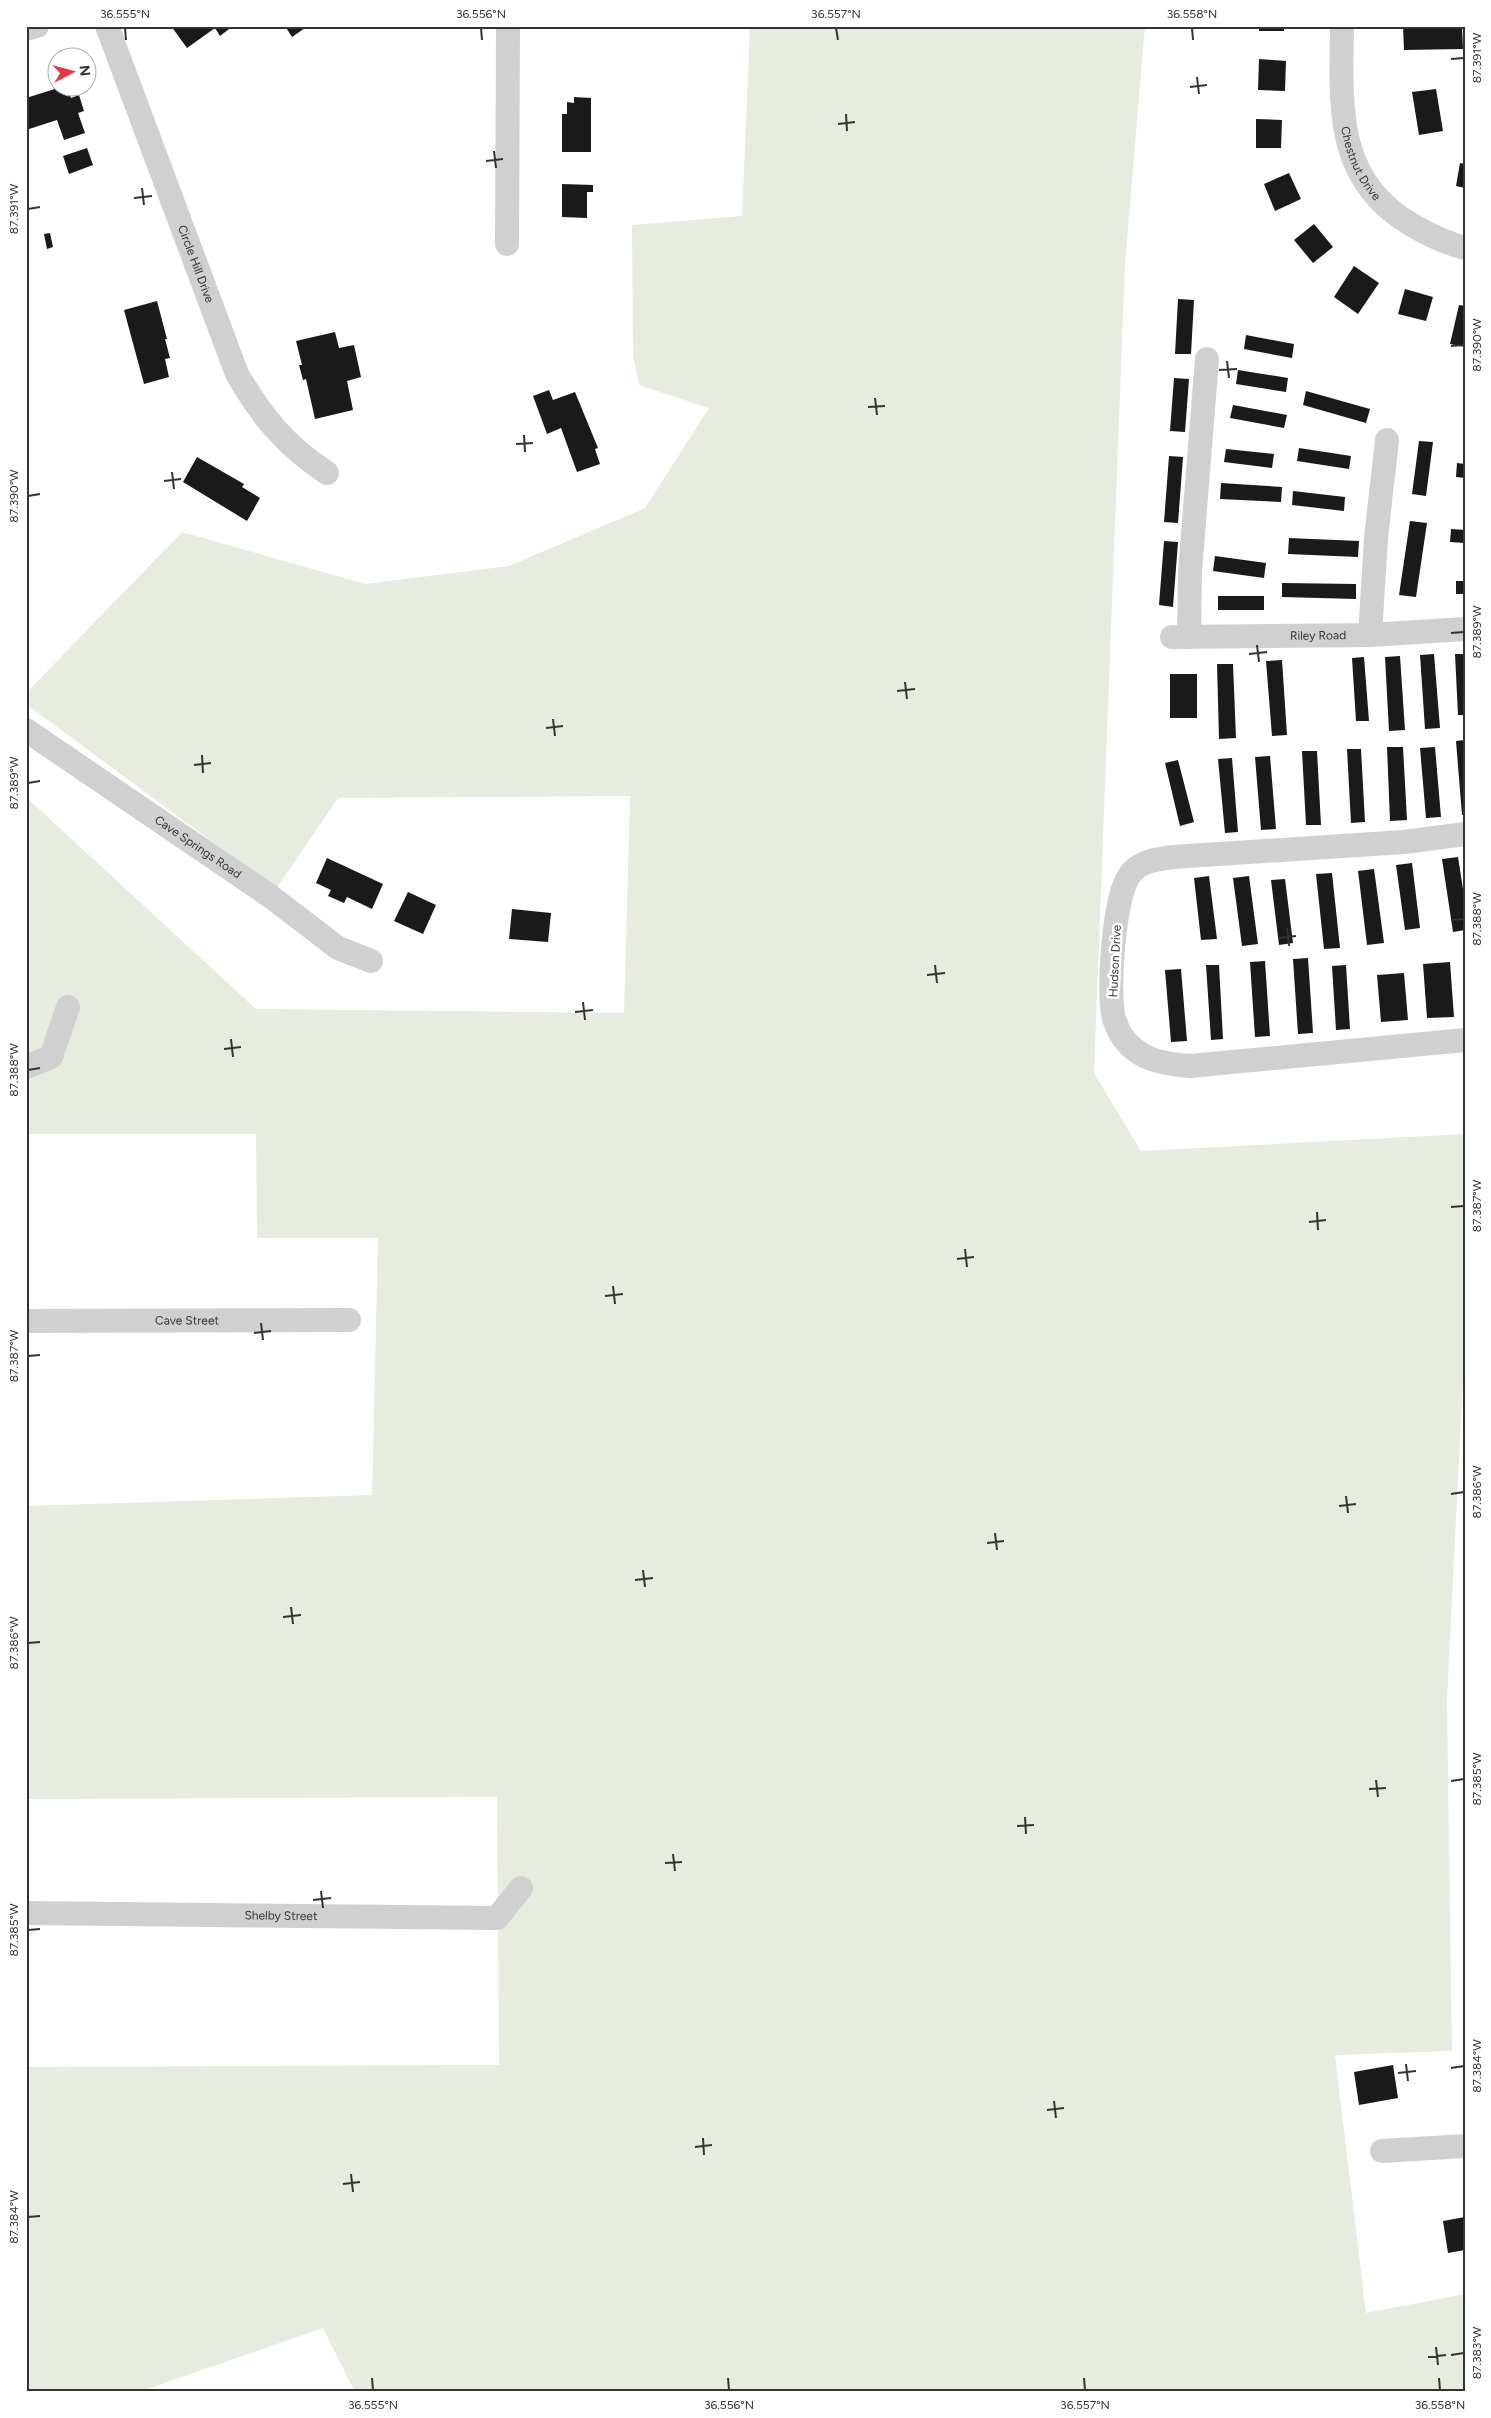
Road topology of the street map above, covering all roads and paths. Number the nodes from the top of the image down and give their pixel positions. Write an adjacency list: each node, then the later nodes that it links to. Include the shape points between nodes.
1 (37, 26): 5 (street)
2 (107, 26): 10 (street, Circle Hill Drive, via 237,374 279,434 299,455)
3 (508, 26): 6 (street)
4 (1342, 26): 7 (street, Chestnut Drive, via 1341,92 1345,124 1350,150 1367,187 1383,205 1404,220 1435,237)
5 (26, 29)
6 (507, 244)
7 (1465, 248)
8 (1207, 359): 12 (street, Riley Road, via 1190,572 1180,637)
9 (1387, 440): 12 (street)
10 (327, 473)
11 (1465, 629): 12 (street, Riley Road)
12 (1370, 635)
13 (26, 730): 15 (street, Cave Springs Road, via 270,896 338,948)
14 (1465, 834): 17 (street, Hudson Drive, via 1385,843 1173,857 1155,859 1139,866 1129,875 1120,897 1114,948 1113,1001 1114,1019 1122,1036 1151,1060 1170,1064 1190,1066)
15 (370, 962)
16 (68, 1007): 18 (street, via 51,1057)
17 (1465, 1040)
18 (26, 1068)
19 (349, 1320): 20 (street, Cave Street)
20 (26, 1321)
21 (521, 1888): 22 (street, Shelby Street, via 497,1918)
22 (26, 1913)
23 (1465, 2146): 24 (street)
24 (1382, 2151)

